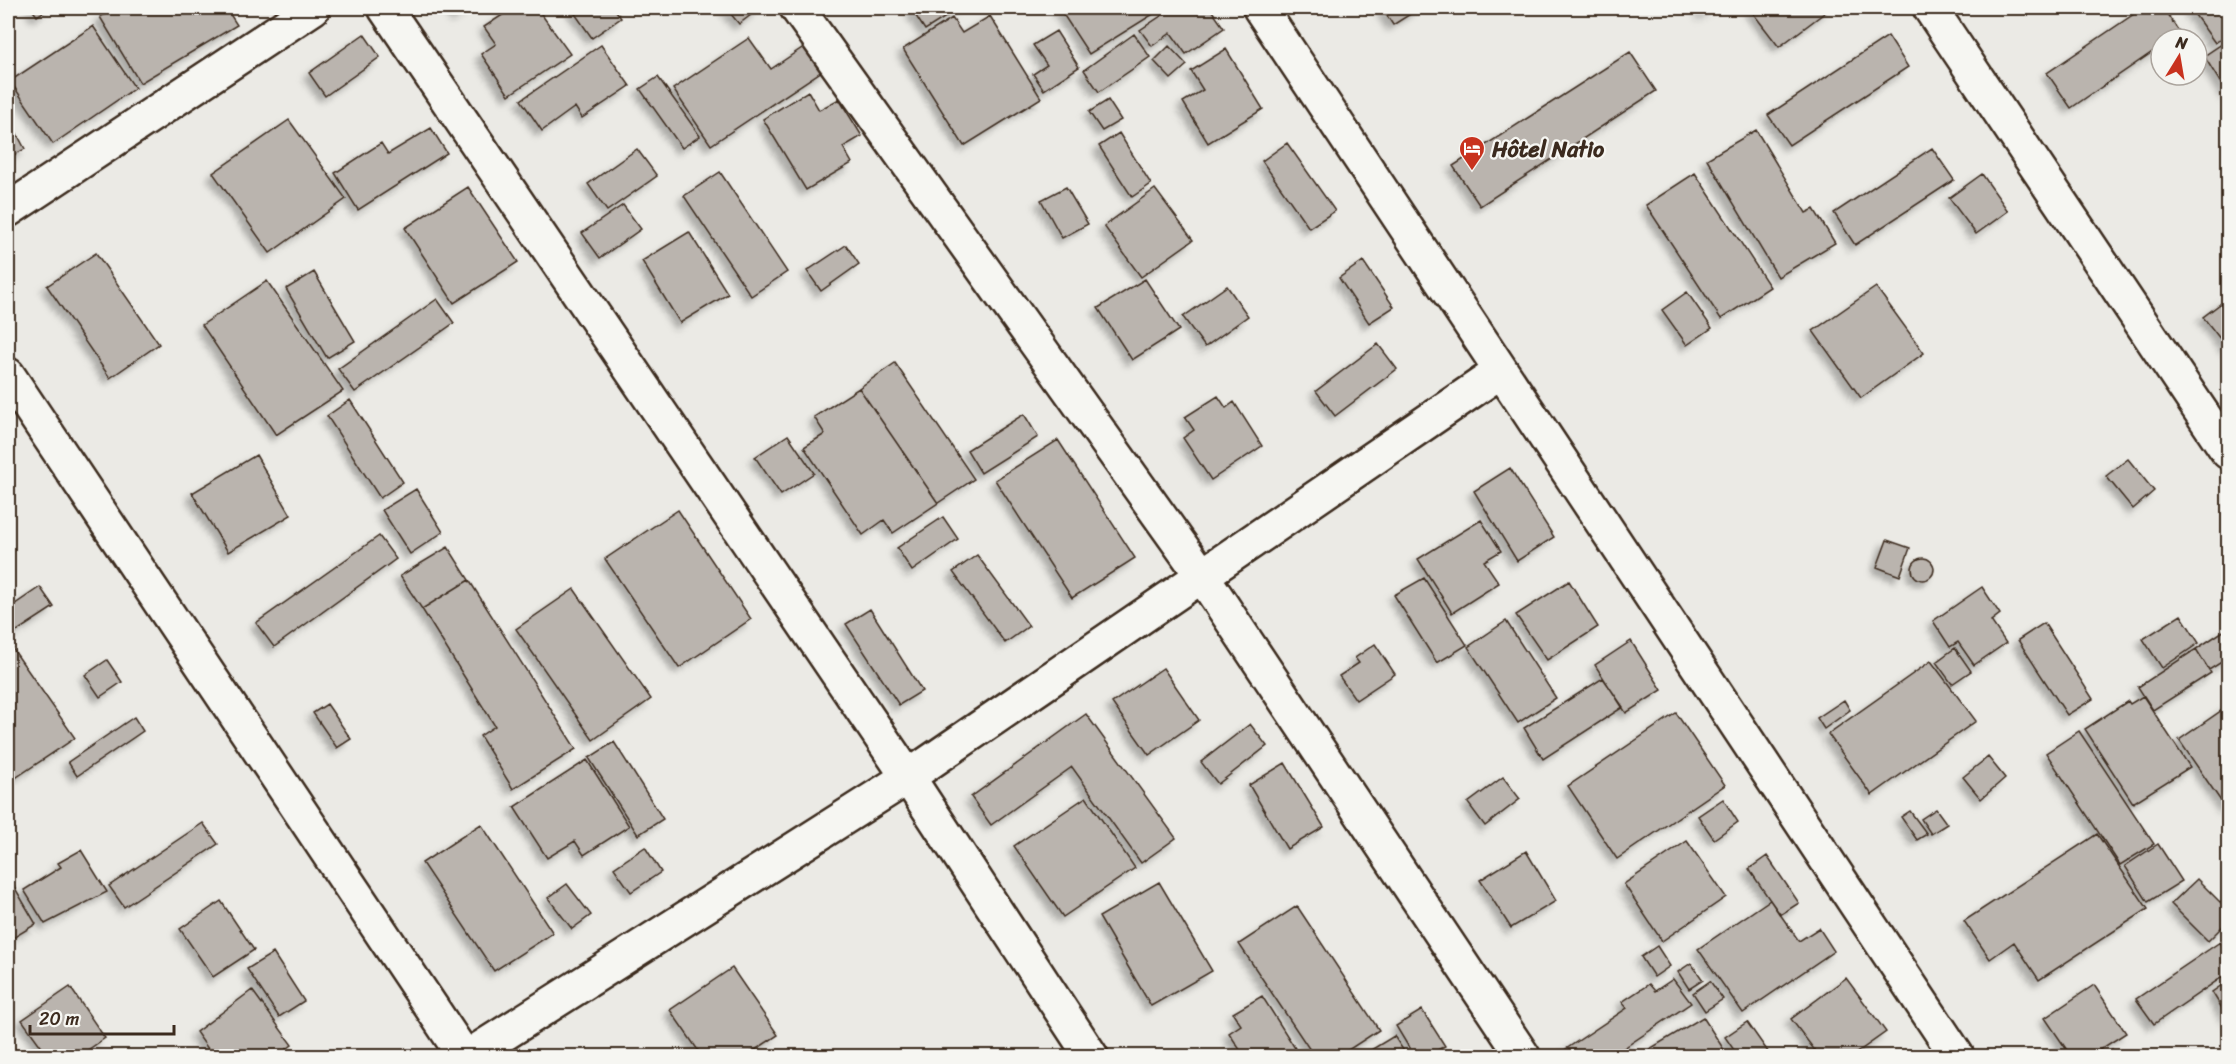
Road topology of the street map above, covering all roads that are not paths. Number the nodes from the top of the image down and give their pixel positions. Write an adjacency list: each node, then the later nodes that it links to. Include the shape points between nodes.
1 (313, 8): 6 (street)
2 (385, 8): 11 (street)
3 (797, 8): 10 (street)
4 (1260, 8): 7 (street)
5 (1930, 8): 9 (street)
6 (8, 210)
7 (1501, 370): 10 (street); 16 (street)
8 (8, 375): 12 (street)
9 (2229, 452)
10 (1200, 574): 11 (street); 15 (street)
11 (908, 777): 13 (street); 14 (street)
12 (464, 1056)
13 (469, 1056)
14 (1091, 1056)
15 (1523, 1056)
16 (1957, 1056)

